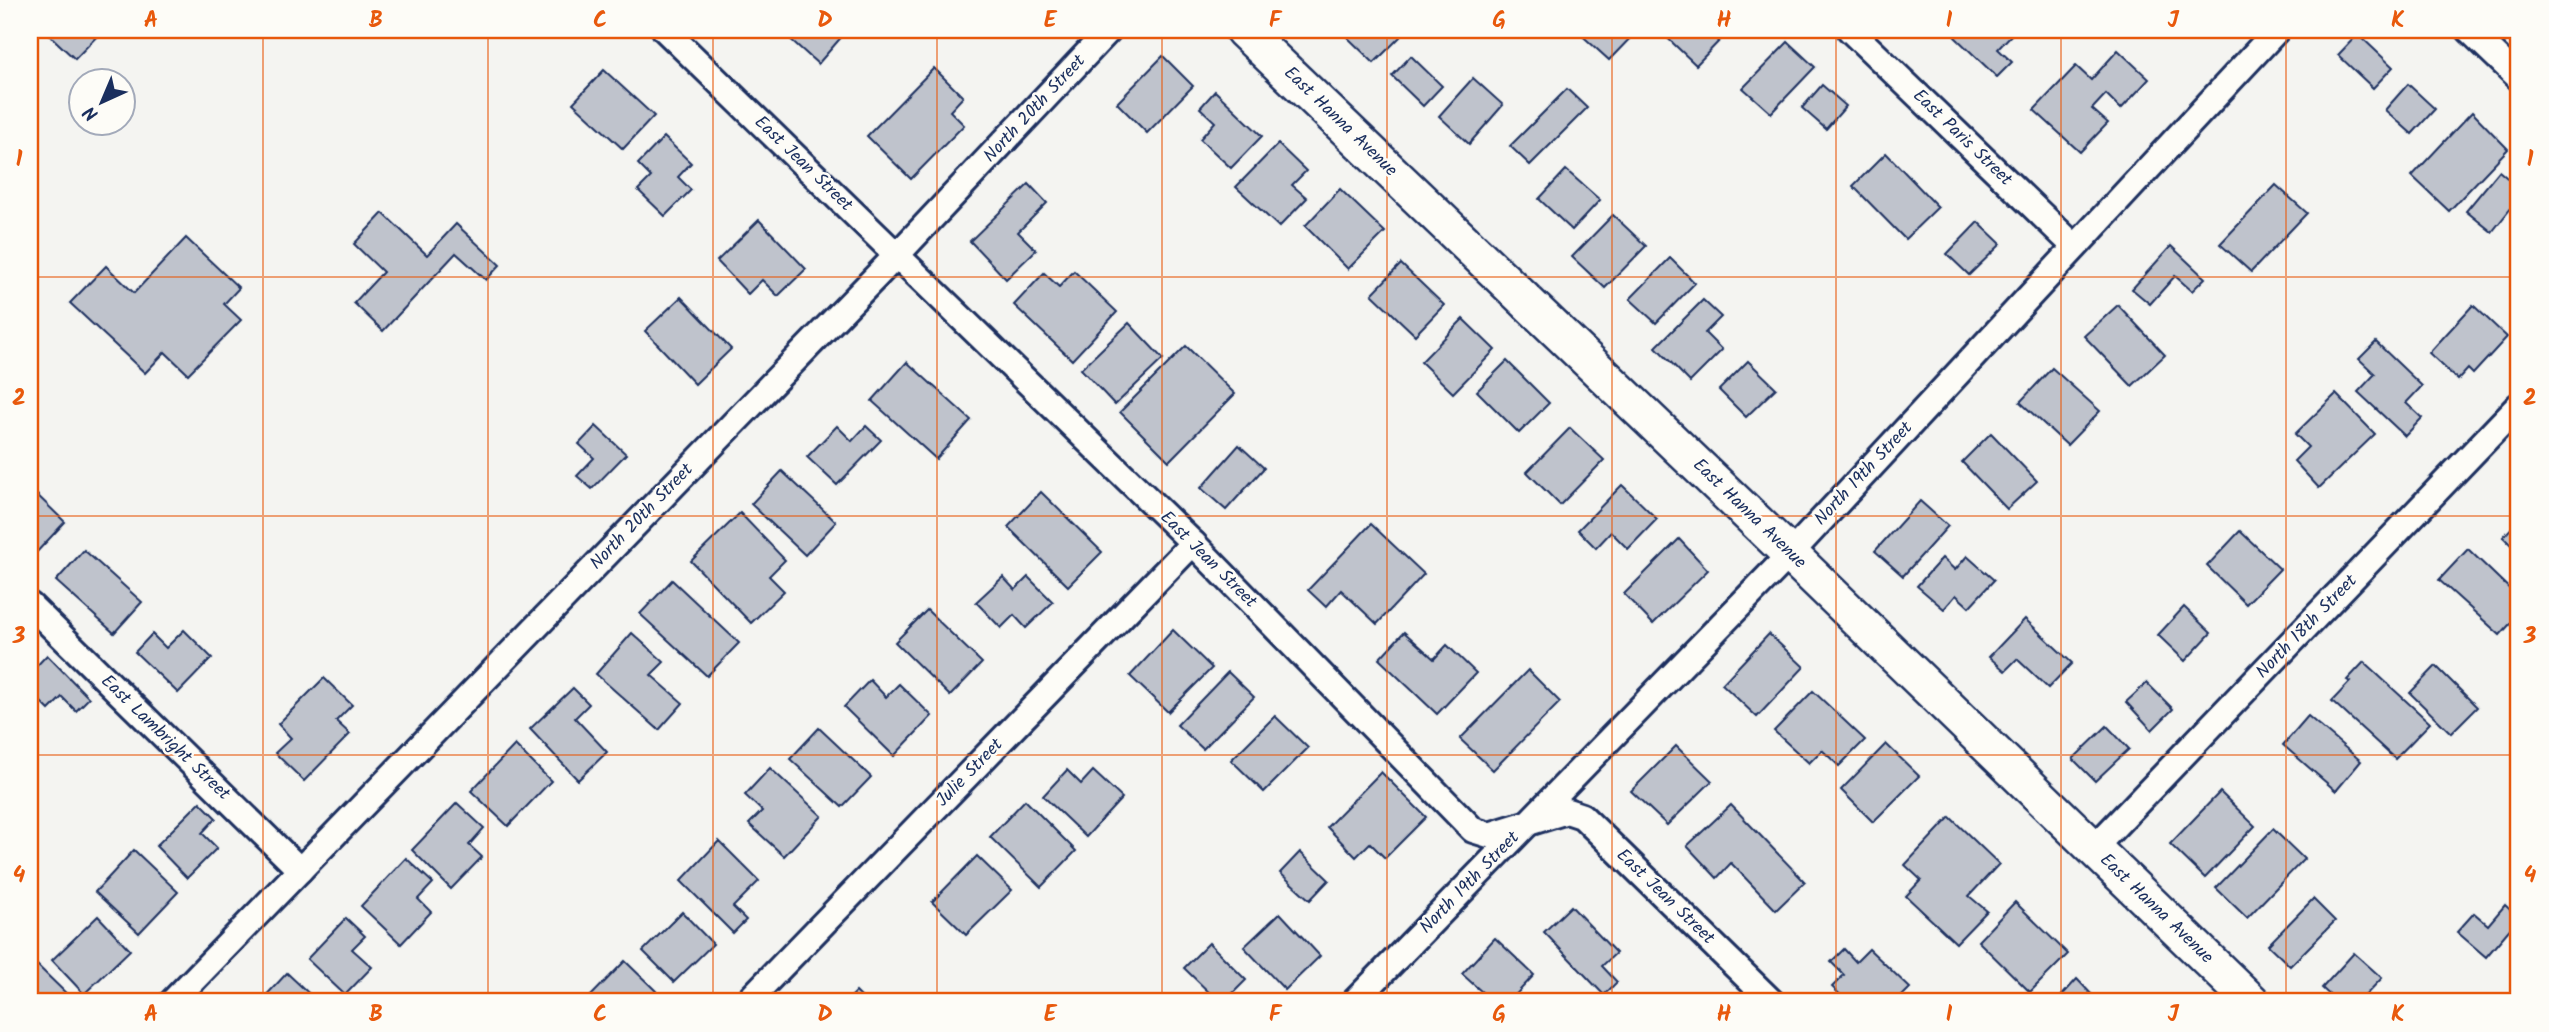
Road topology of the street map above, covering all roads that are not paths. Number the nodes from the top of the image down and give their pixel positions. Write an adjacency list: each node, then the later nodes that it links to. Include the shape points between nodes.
1 (665, 30): 9 (street, East Jean Street)
2 (1109, 30): 9 (street, North 20th Street)
3 (1243, 30): 12 (street, East Hanna Avenue)
4 (1850, 30): 8 (street, East Paris Street)
5 (2277, 30): 8 (street, North 19th Street)
6 (2469, 30): 7 (street)
7 (2519, 78)
8 (2074, 246): 12 (street, North 19th Street)
9 (897, 255): 11 (street, East Jean Street); 16 (street, North 20th Street)
10 (2519, 405): 15 (street, North 18th Street)
11 (1193, 543): 14 (street, East Jean Street, via 1473,830 1489,835); 18 (street, Julie Street)
12 (1790, 554): 14 (street, North 19th Street); 15 (street, East Hanna Avenue)
13 (30, 606): 16 (street, East Lambright Street)
14 (1526, 825): 19 (street, North 19th Street); 20 (street, East Jean Street, via 1567,811 1582,816)
15 (2094, 848): 21 (street, East Hanna Avenue)
16 (300, 870): 17 (street, North 20th Street)
17 (172, 1002)
18 (747, 1002)
19 (1354, 1002)
20 (1772, 1002)
21 (2252, 1002)

